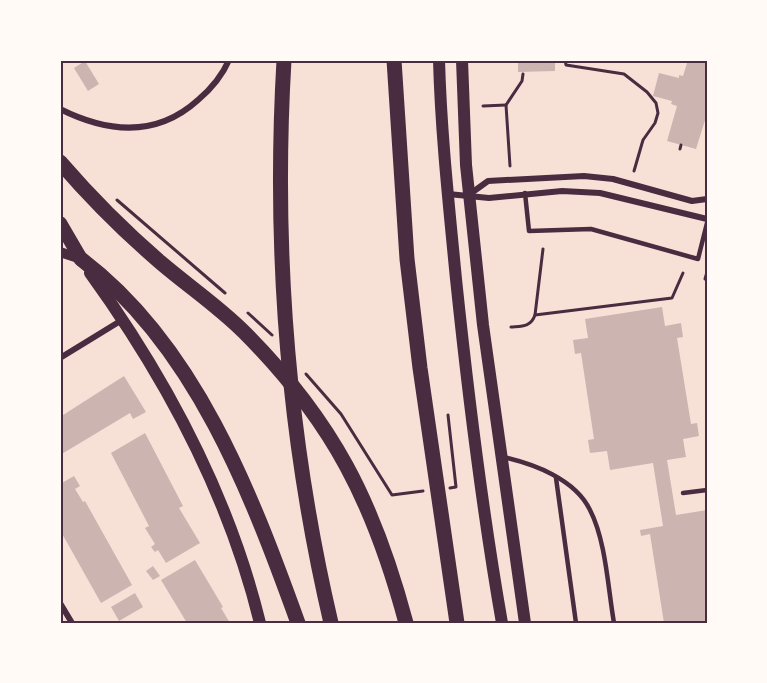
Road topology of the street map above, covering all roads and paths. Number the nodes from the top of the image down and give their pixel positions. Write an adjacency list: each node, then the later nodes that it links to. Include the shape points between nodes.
1 (229, 60): 10 (street, via 214,85 190,108 148,128 129,130 98,125)
2 (284, 60): 46 (highway, via 279,166 286,334 300,454)
3 (394, 60): 48 (highway, via 400,175 414,313)
4 (439, 60): 15 (main road)
5 (462, 60): 16 (main road)
6 (566, 60): 13 (path, via 566,65 624,74 656,103 656,123 643,140)
7 (523, 74): 8 (path)
8 (506, 105): 9 (path); 12 (path)
9 (483, 106)
10 (60, 109)
11 (60, 162): 47 (highway, via 105,213 213,303 308,403 341,453 381,538)
12 (510, 166)
13 (634, 171)
14 (525, 193): 16 (street, via 489,198); 19 (street, via 600,194); 19 (lane, via 529,231 591,229 698,259)
15 (447, 194): 16 (street); 49 (main road, via 469,400)
16 (469, 194): 18 (street, via 488,181 584,176 613,179 692,201); 36 (main road)
17 (113, 196): 27 (path)
18 (707, 199)
19 (707, 221)
20 (60, 223): 23 (main road)
21 (543, 249): 29 (path)
22 (60, 252): 23 (street)
23 (81, 260): 30 (main road); 45 (highway, via 135,306 205,410 240,473)
24 (707, 272): 26 (path)
25 (683, 273): 29 (path, via 672,298)
26 (705, 279)
27 (232, 299)
28 (241, 307): 32 (path)
29 (535, 315): 31 (path, via 527,326)
30 (122, 320): 33 (street); 44 (main road, via 154,369 204,464 248,575)
31 (511, 327)
32 (268, 332)
33 (60, 358)
34 (312, 382): 41 (path, via 341,414)
35 (448, 415): 38 (path)
36 (500, 457): 37 (lane, via 532,464); 50 (main road)
37 (556, 478): 51 (lane); 52 (lane, via 590,509)
38 (456, 487)
39 (707, 490): 40 (lane)
40 (683, 493)
41 (392, 495)
42 (60, 603): 43 (street)
43 (72, 623)
44 (260, 623)
45 (298, 623)
46 (331, 623)
47 (406, 623)
48 (457, 623)
49 (502, 623)
50 (525, 623)
51 (576, 623)
52 (614, 623)

